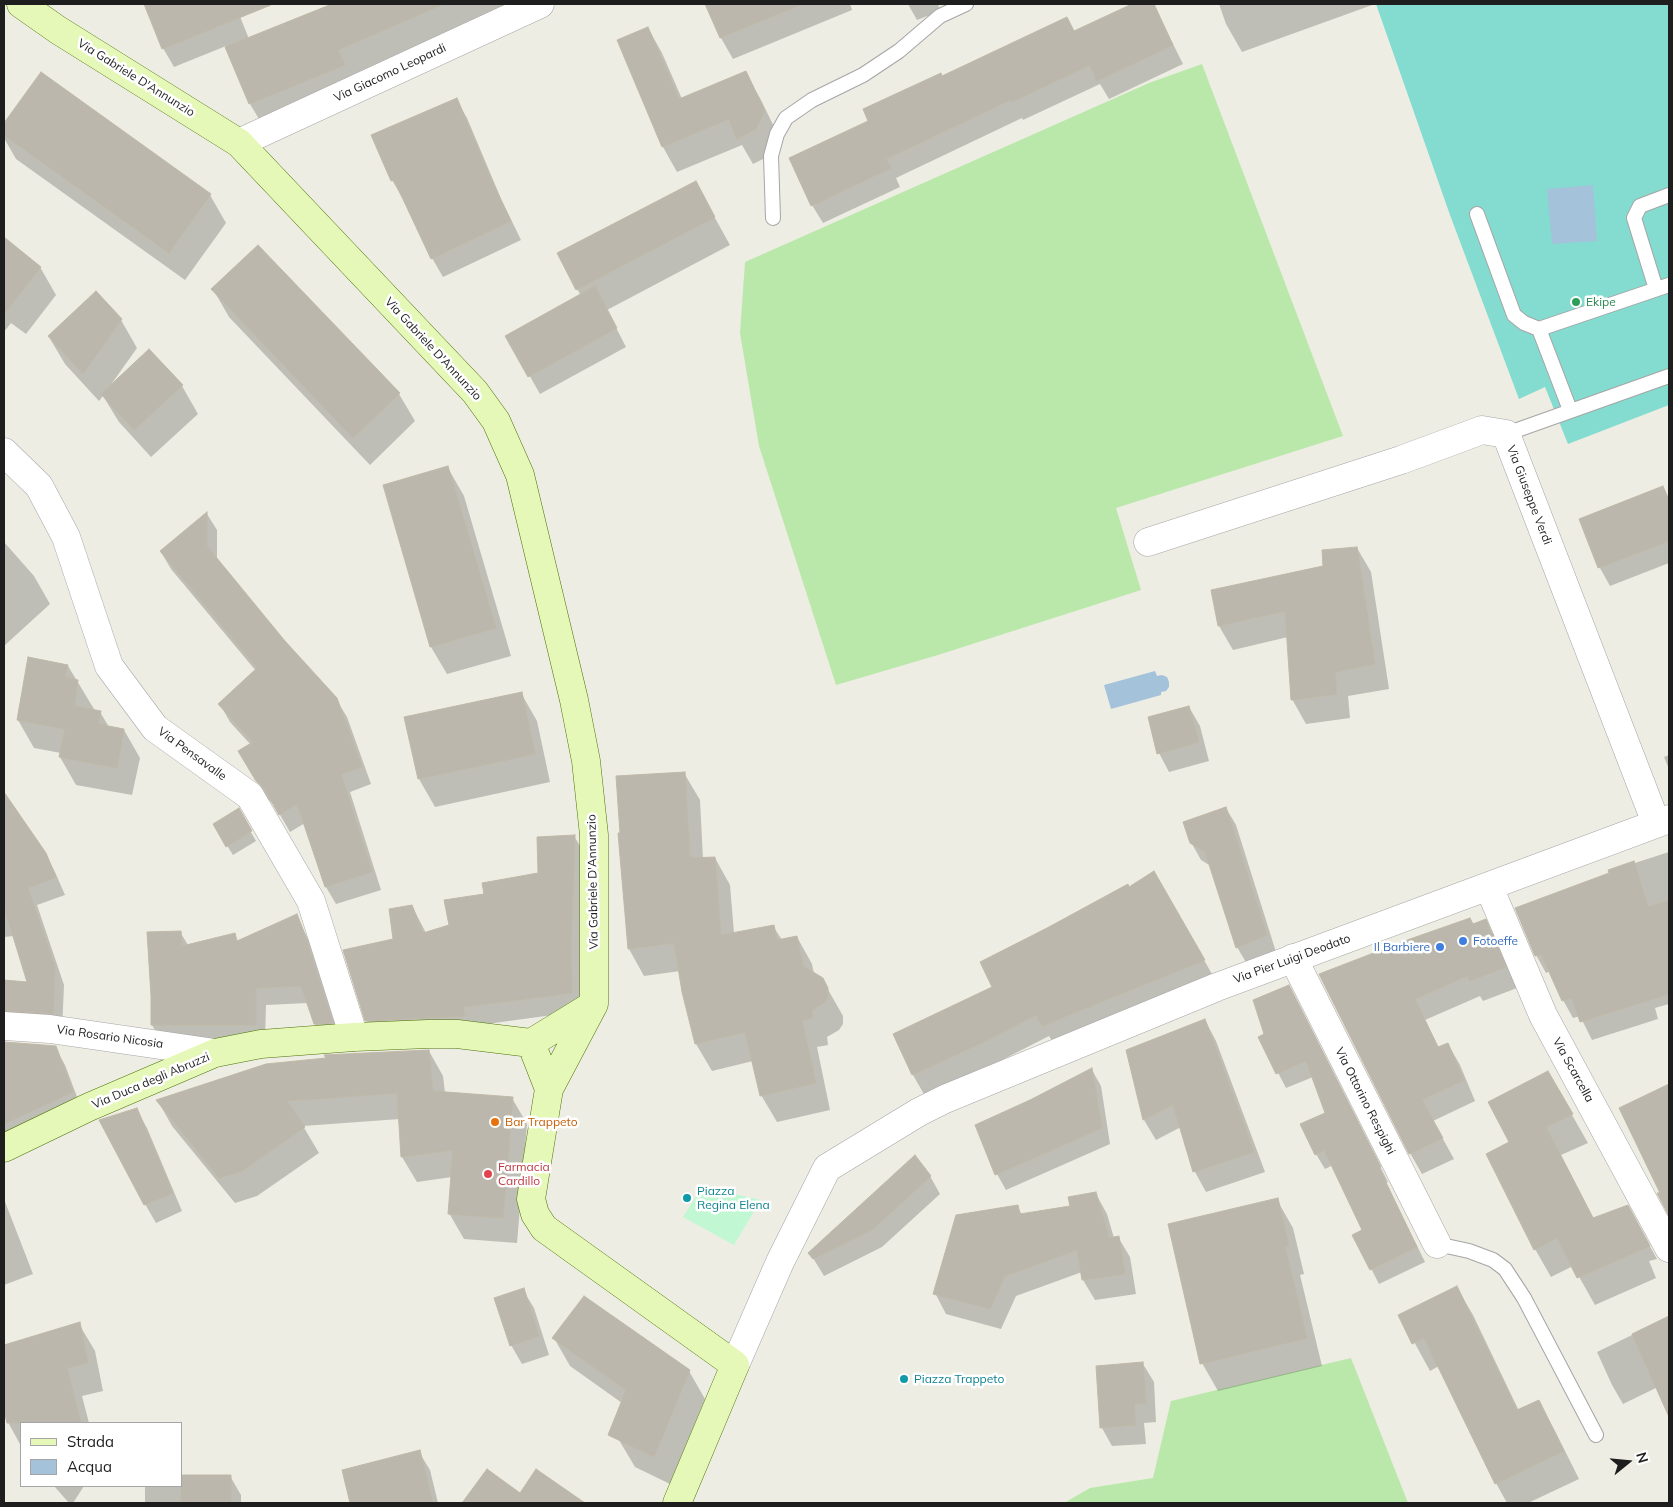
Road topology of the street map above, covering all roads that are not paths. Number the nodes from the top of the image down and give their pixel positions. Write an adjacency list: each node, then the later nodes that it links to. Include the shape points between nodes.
1 (21, 4): 4 (main road, Via Gabriele D'Annunzio)
2 (540, 4): 4 (street, Via Giacomo Leopardi)
3 (966, 4): 7 (lane, via 940,16 899,51 863,75 812,100 786,118 771,156)
4 (239, 143): 18 (main road, Via Gabriele D'Annunzio, via 475,392 496,421 520,476 586,761 594,835)
5 (1669, 195): 8 (lane, via 1640,206 1634,218)
6 (1477, 214): 9 (lane, via 1514,316)
7 (773, 218)
8 (1663, 287): 9 (lane)
9 (1539, 329): 11 (lane)
10 (1669, 376): 11 (lane)
11 (1570, 410): 12 (lane)
12 (1506, 434): 14 (street, Via Giuseppe Verdi, via 1482,430 1401,460); 15 (street, Via Giuseppe Verdi)
13 (4, 452): 20 (street, Via Pensavalle, via 39,486 66,537 109,666 155,728 250,796 311,901)
14 (1148, 542)
15 (1663, 821): 16 (street, Via Pier Luigi Deodato)
16 (1489, 886): 17 (street, Via Pier Luigi Deodato); 26 (street, Via Scarcella, via 1542,1015)
17 (1293, 958): 25 (street, Via Ottorino Respighi); 27 (street, Via Pier Luigi Deodato, via 945,1099 827,1168)
18 (594, 1004): 21 (main road); 23 (main road)
19 (4, 1026): 22 (street, Via Rosario Nicosia, via 50,1029)
20 (354, 1037): 21 (main road, Via Duca degli Abruzzi, via 457,1034); 22 (main road, Via Duca degli Abruzzi, via 261,1044)
21 (531, 1042): 23 (main road)
22 (216, 1053): 24 (main road, Via Duca degli Abruzzi, via 89,1107)
23 (549, 1089): 27 (main road, via 531,1199 544,1228)
24 (4, 1148)
25 (1437, 1244): 28 (lane, via 1469,1251 1493,1260 1505,1269 1524,1298)
26 (1669, 1248)
27 (735, 1365): 29 (main road)
28 (1596, 1435)
29 (677, 1503)

